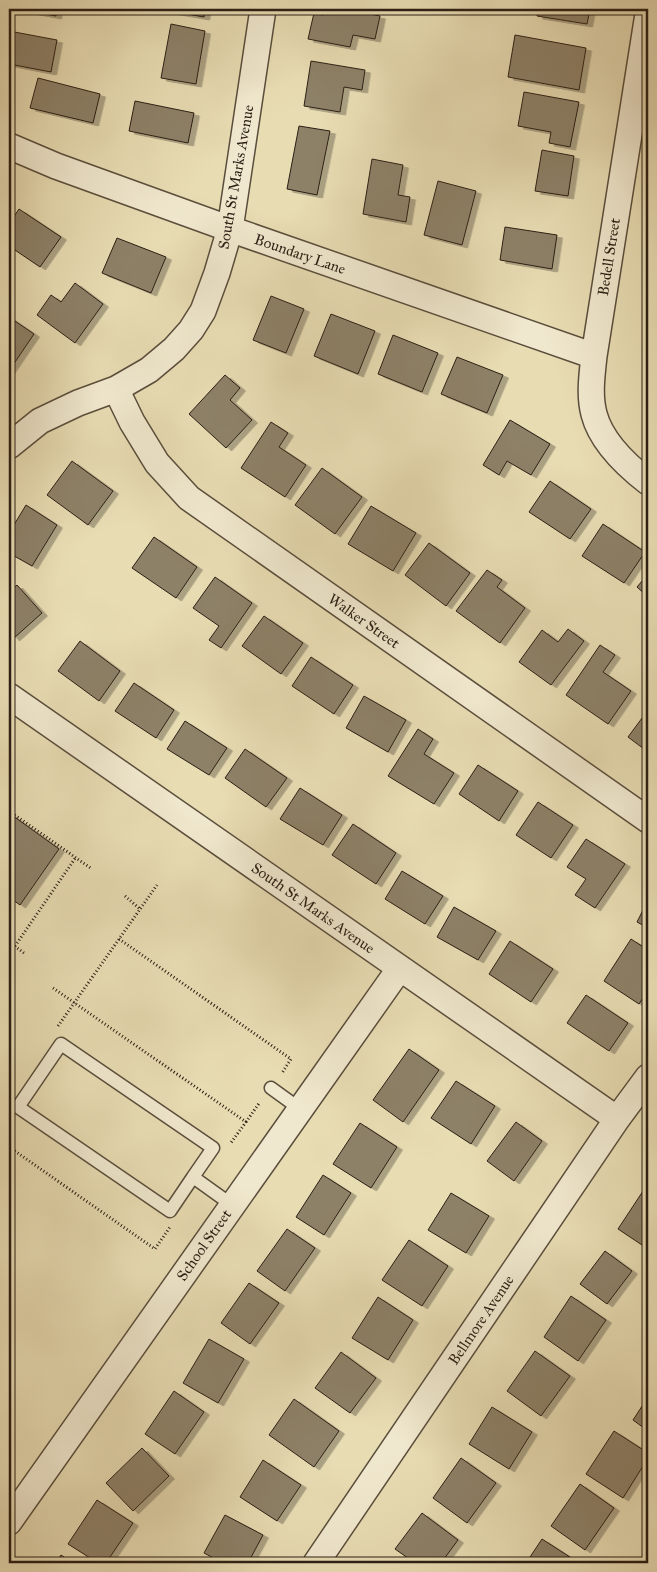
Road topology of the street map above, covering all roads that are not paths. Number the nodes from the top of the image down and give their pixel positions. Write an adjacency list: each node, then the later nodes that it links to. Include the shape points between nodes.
1 (263, 9): 4 (street, South St Marks Avenue)
2 (648, 14): 5 (street, Bedell Street)
3 (9, 146): 4 (street, Boundary Lane)
4 (230, 229): 5 (street, Boundary Lane); 6 (street, South St Marks Avenue, via 203,311 191,330 149,370)
5 (594, 356): 8 (street, Bedell Street, via 591,389 594,414 608,442)
6 (116, 389): 7 (street, South St Marks Avenue, via 40,421); 10 (street, Walker Street, via 157,463 189,498)
7 (9, 446)
8 (648, 482)
9 (9, 696): 11 (street, South St Marks Avenue)
10 (648, 820)
11 (400, 968): 14 (street, School Street); 15 (street, South St Marks Avenue)
12 (648, 1077): 15 (street, Bellmore Avenue)
13 (271, 1088): 14 (lane)
14 (300, 1109): 17 (street, School Street)
15 (617, 1119): 19 (street, Bellmore Avenue)
16 (193, 1177): 16 (lane, via 213,1148 61,1044 18,1107 170,1211); 17 (lane)
17 (232, 1206): 18 (street, School Street)
18 (9, 1522)
19 (316, 1563)

